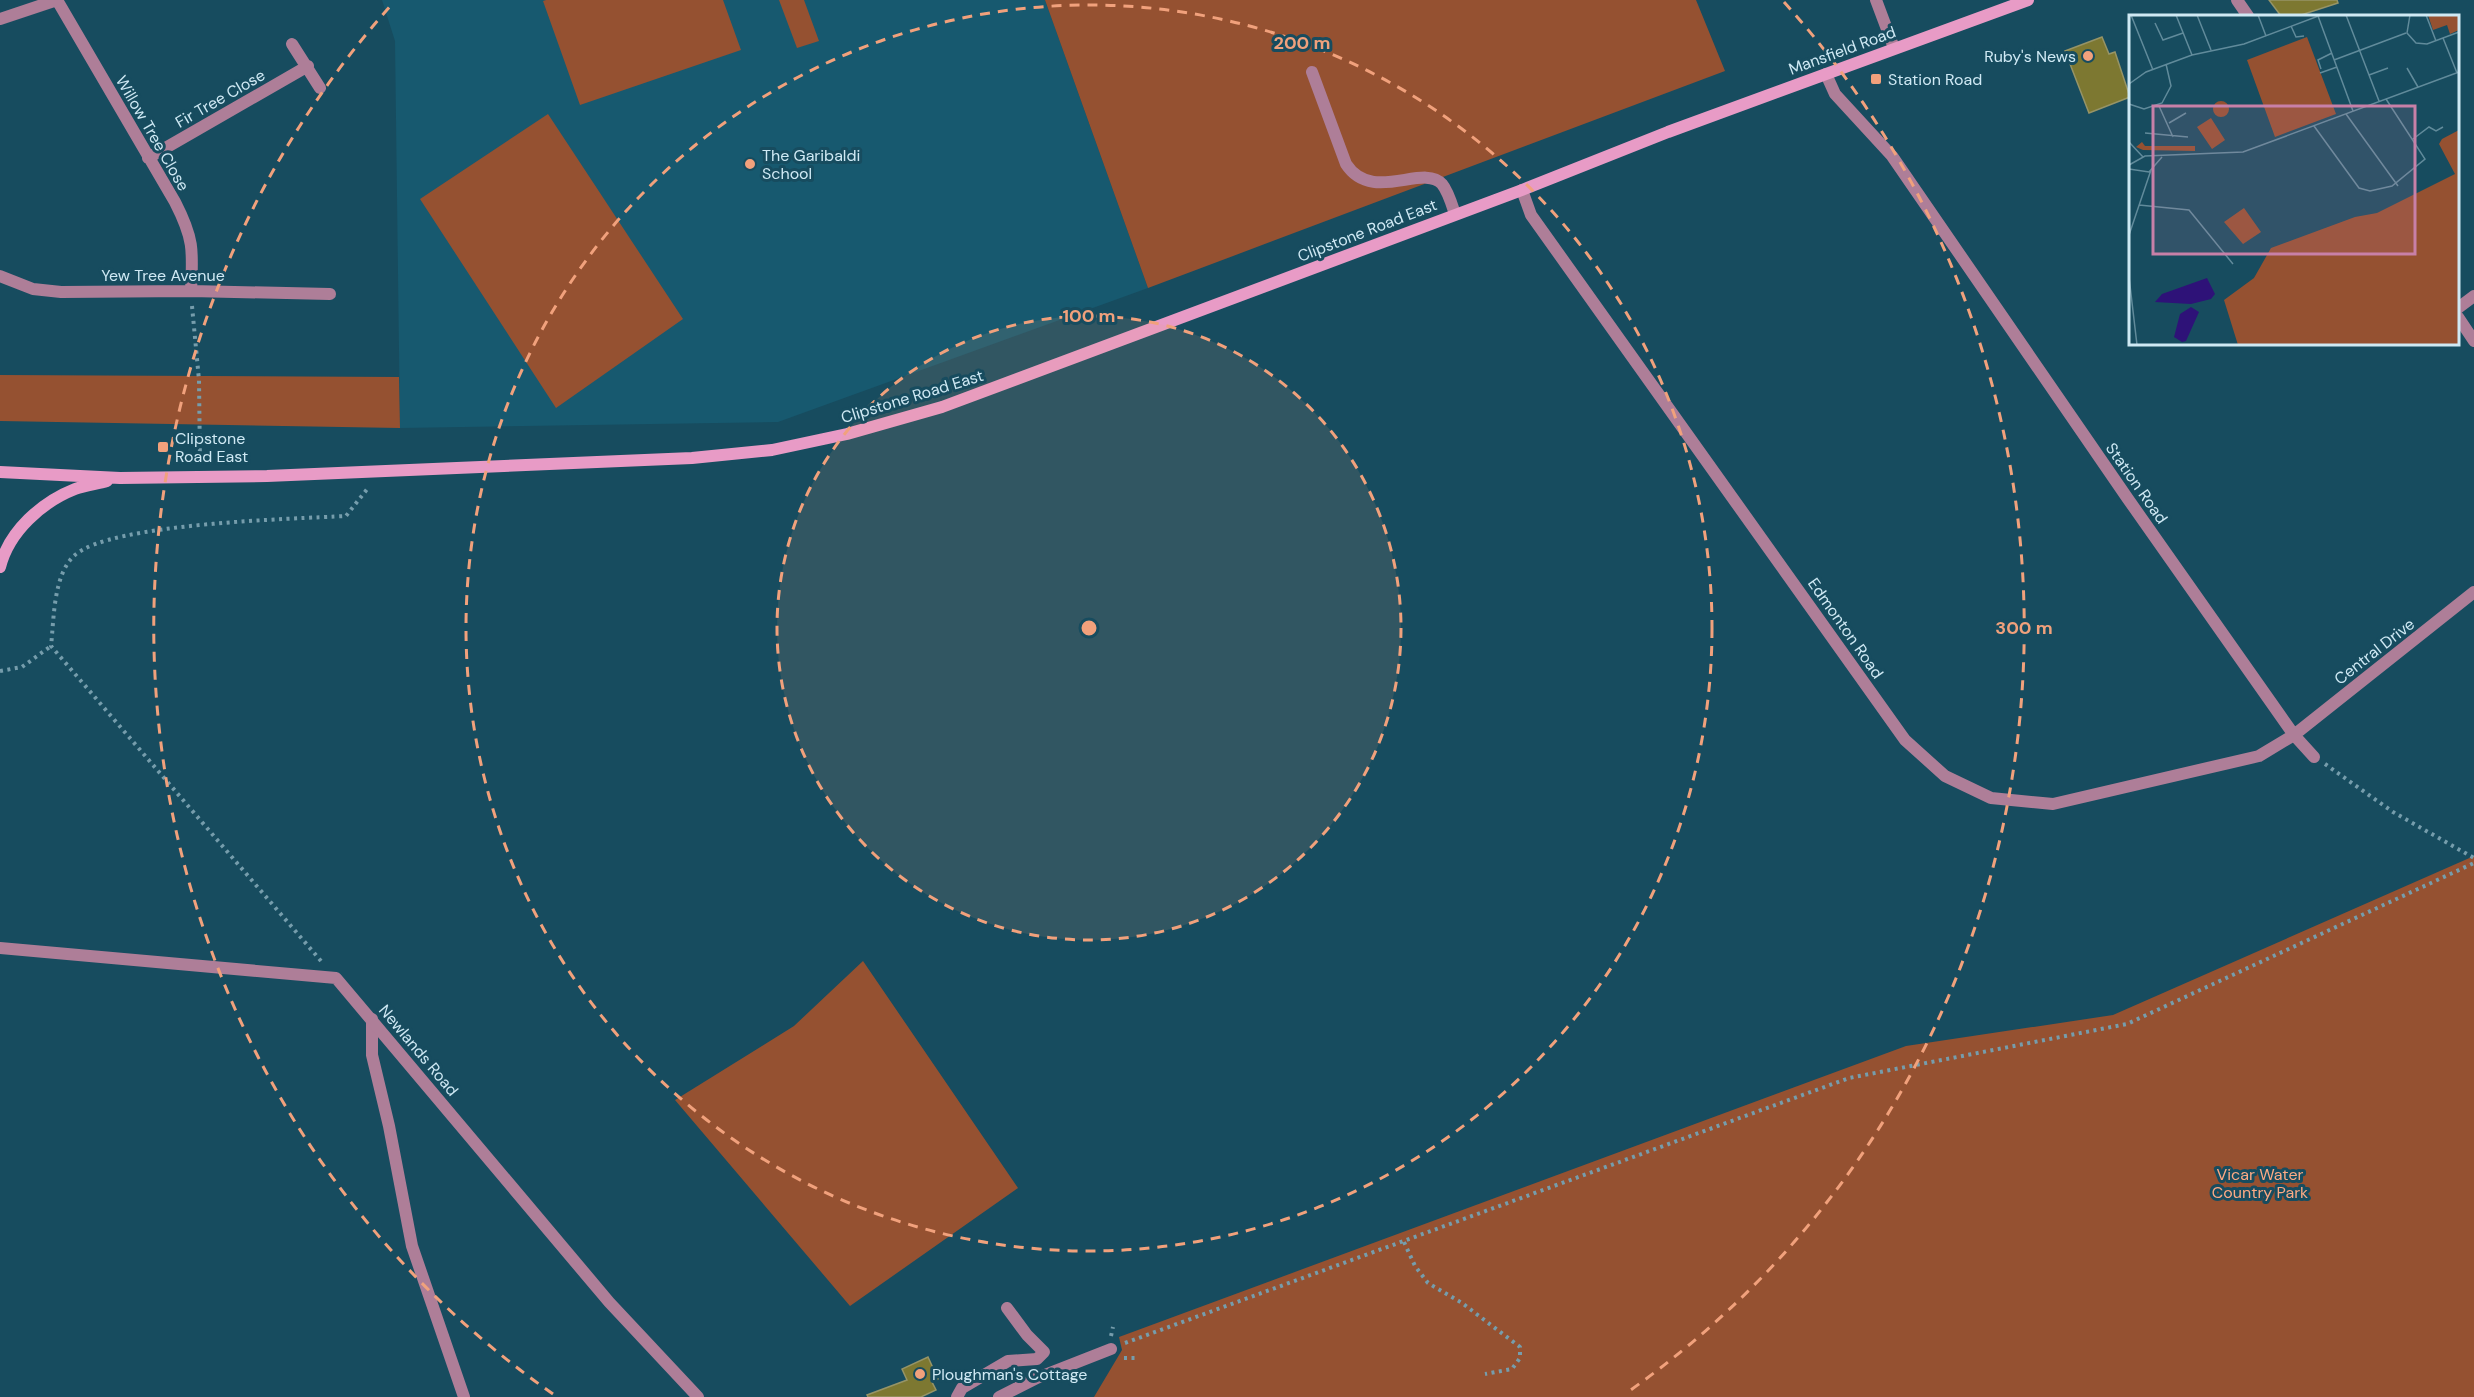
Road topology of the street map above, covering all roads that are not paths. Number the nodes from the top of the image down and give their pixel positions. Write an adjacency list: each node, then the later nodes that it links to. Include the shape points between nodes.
1 (57, 0): 6 (street); 14 (street, Willow Tree Close)
2 (1876, 0): 8 (street)
3 (2028, 0): 8 (main road, Mansfield Road)
4 (2237, 0): 5 (street)
5 (2247, 15)
6 (0, 19)
7 (292, 44): 9 (street)
8 (1894, 48): 11 (main road, Mansfield Road)
9 (308, 66): 12 (street); 14 (street, Fir Tree Close)
10 (1312, 72): 16 (street, via 1353,175 1363,181 1382,182 1433,179 1441,183)
11 (1826, 74): 13 (main road, Mansfield Road); 29 (street, Station Road, via 1835,94 1892,156)
12 (320, 88)
13 (1668, 132): 15 (main road, Clipstone Road East)
14 (148, 158): 18 (street, Willow Tree Close, via 188,229 193,251)
15 (1522, 190): 16 (main road, Clipstone Road East); 29 (street, Edmonton Road, via 1531,214 1905,740 1945,776 1991,798 2053,804 2259,756)
16 (1455, 214): 25 (main road, Clipstone Road East, via 942,407 772,450 692,458)
17 (0, 276): 18 (street, Yew Tree Avenue, via 33,289 61,292)
18 (191, 291): 19 (street, Yew Tree Avenue)
19 (330, 294)
20 (2474, 296): 21 (street)
21 (2459, 307)
22 (2459, 320): 23 (street)
23 (2474, 341)
24 (0, 472): 25 (main road, Clipstone Road East)
25 (120, 478): 27 (main road, Clipstone Road East, via 76,489 44,505 22,525)
26 (0, 544): 27 (main road, Clipstone Road East)
27 (1, 562)
28 (2474, 592): 29 (street, Central Drive)
29 (2294, 735): 30 (street, Station Road)
30 (2314, 757)
31 (0, 948): 32 (street, Newlands Road, via 336,978)
32 (372, 1019): 35 (street, via 372,1055 412,1246); 36 (street, Newlands Road, via 609,1302)
33 (1007, 1308): 37 (street, via 1044,1352 1038,1359 1008,1361 962,1388)
34 (1111, 1349): 38 (street)
35 (464, 1397)
36 (698, 1397)
37 (957, 1397)
38 (999, 1397)

